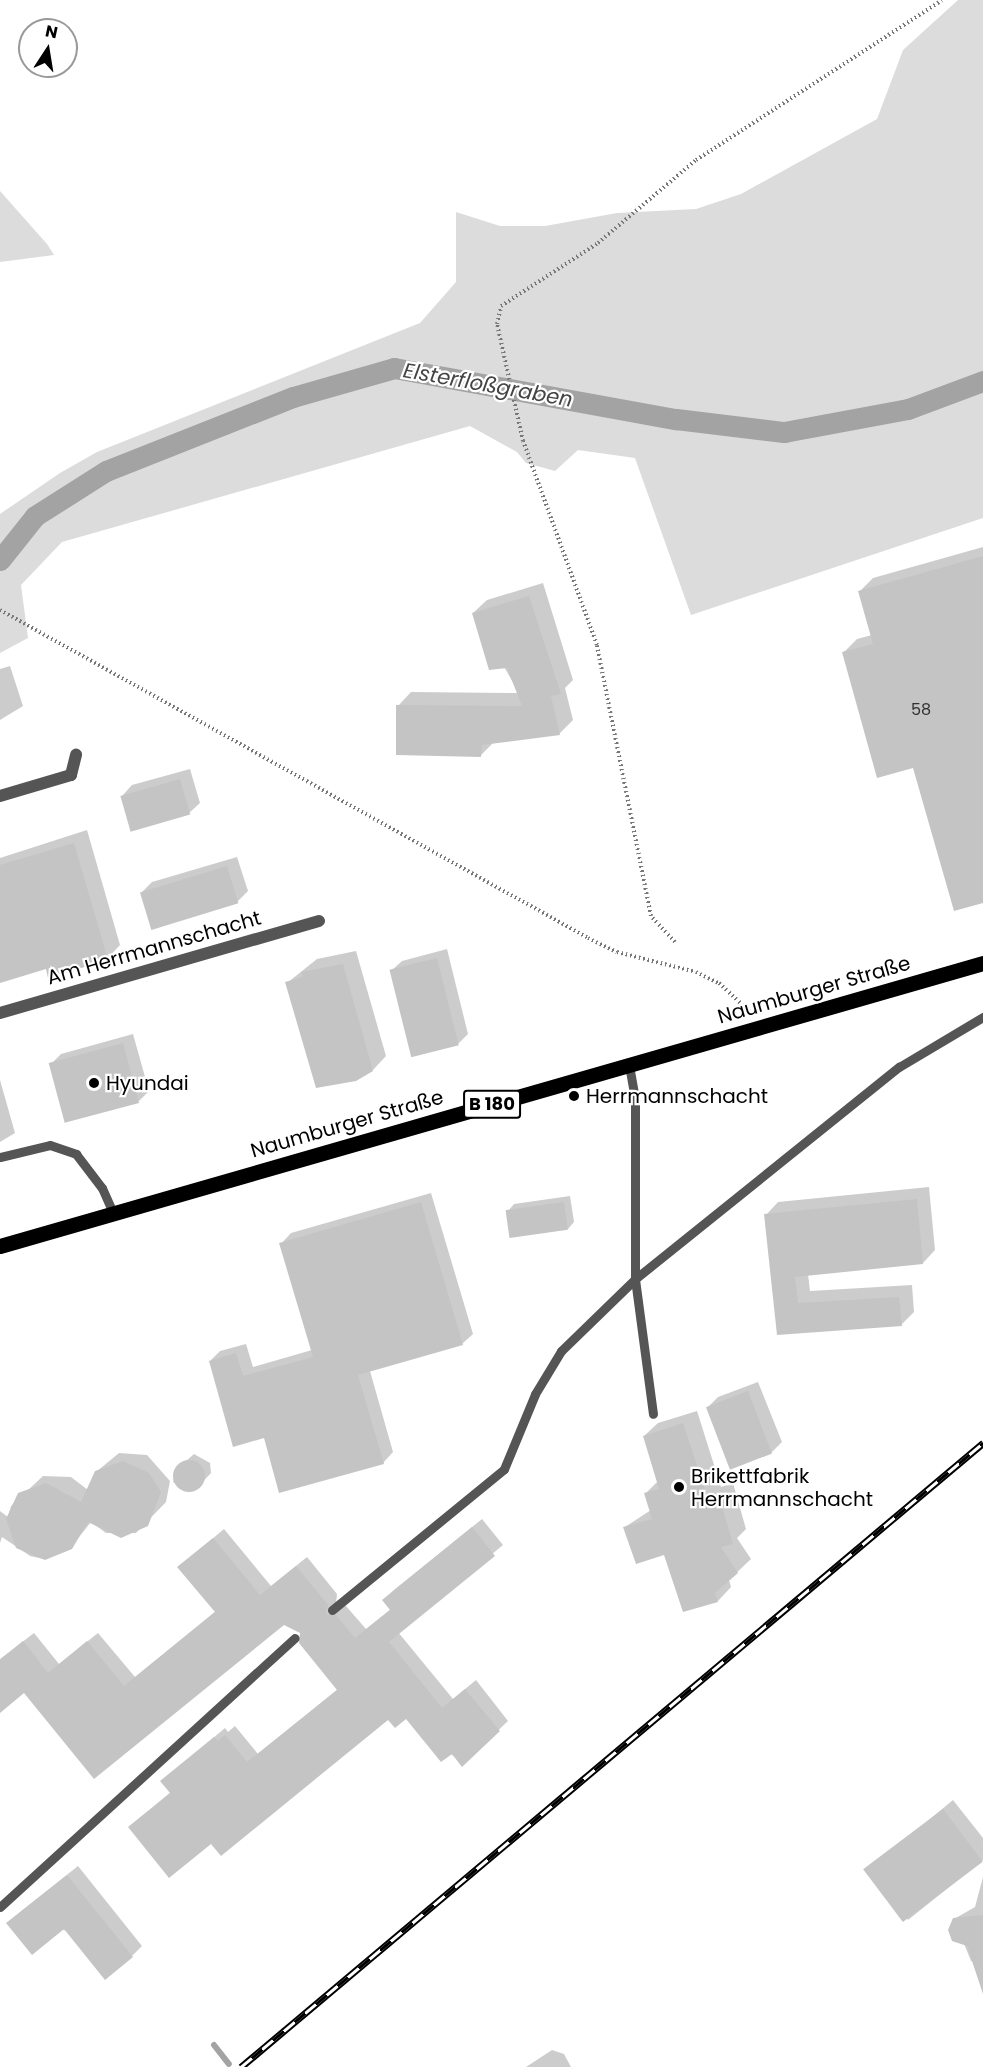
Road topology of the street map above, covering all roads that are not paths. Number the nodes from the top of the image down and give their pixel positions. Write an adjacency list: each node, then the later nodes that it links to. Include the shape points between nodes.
1 (76, 754): 2 (street, via 71,775)
2 (0, 796)
3 (319, 921): 5 (street, Am Herrmannschacht)
4 (983, 963): 7 (main road, Naumburger Straße / B 180)
5 (0, 1013)
6 (983, 1017): 11 (lane, via 899,1067)
7 (629, 1065): 9 (main road, Naumburger Straße / B 180); 11 (lane, via 635,1100)
8 (0, 1157): 9 (lane, via 50,1145 76,1154 102,1188)
9 (113, 1214): 10 (main road, Naumburger Straße / B 180)
10 (0, 1246)
11 (635, 1279): 12 (lane); 13 (lane, via 561,1351 535,1394 504,1469)
12 (653, 1414)
13 (332, 1610)
14 (295, 1638): 15 (lane)
15 (14, 1889): 16 (lane); 17 (lane)
16 (0, 1896)
17 (0, 1907)

